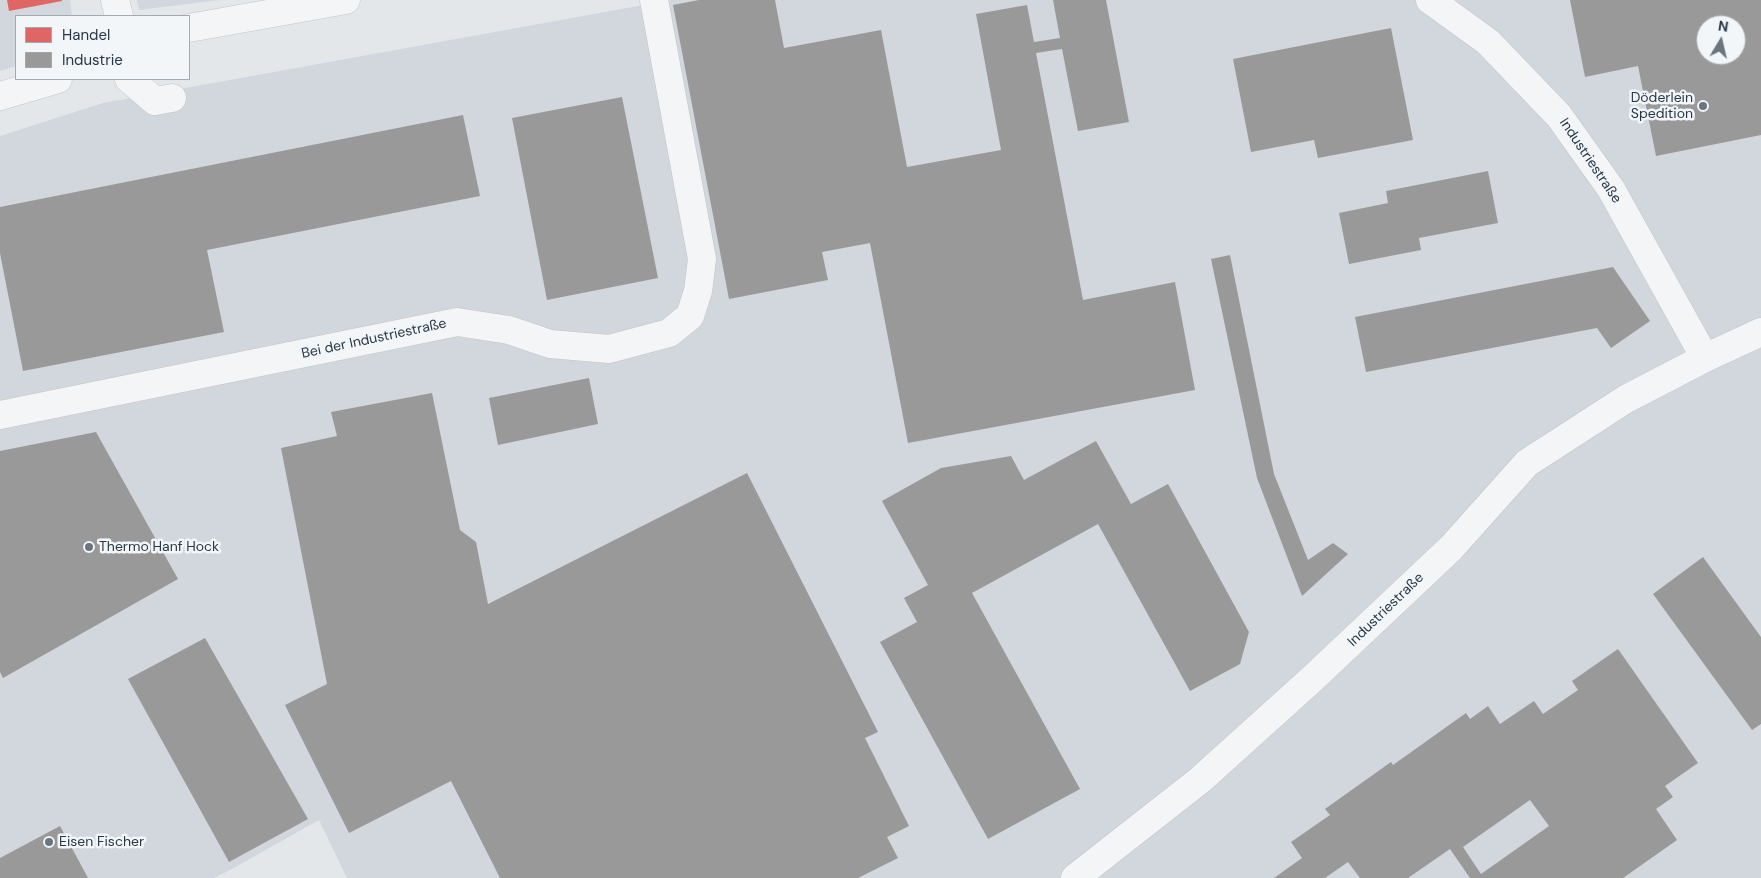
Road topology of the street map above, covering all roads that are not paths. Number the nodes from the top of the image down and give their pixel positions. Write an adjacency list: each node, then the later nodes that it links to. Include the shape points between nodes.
1 (115, 0): 5 (street)
2 (346, 0): 6 (street)
3 (654, 0): 13 (street, Bei der Industriestraße, via 702,259 698,291 690,316 669,334 609,349 550,344 509,330 457,322)
4 (1430, 0): 12 (street, Industriestraße, via 1488,42 1559,116 1611,189)
5 (119, 15)
6 (190, 28)
7 (55, 80): 9 (street)
8 (130, 80): 10 (street, via 155,101)
9 (0, 96)
10 (172, 98)
11 (1761, 332): 12 (street, Industriestraße)
12 (1705, 358): 14 (street, Industriestraße, via 1626,399 1527,463 1451,548 1312,680 1200,780)
13 (0, 415)
14 (1075, 878)

